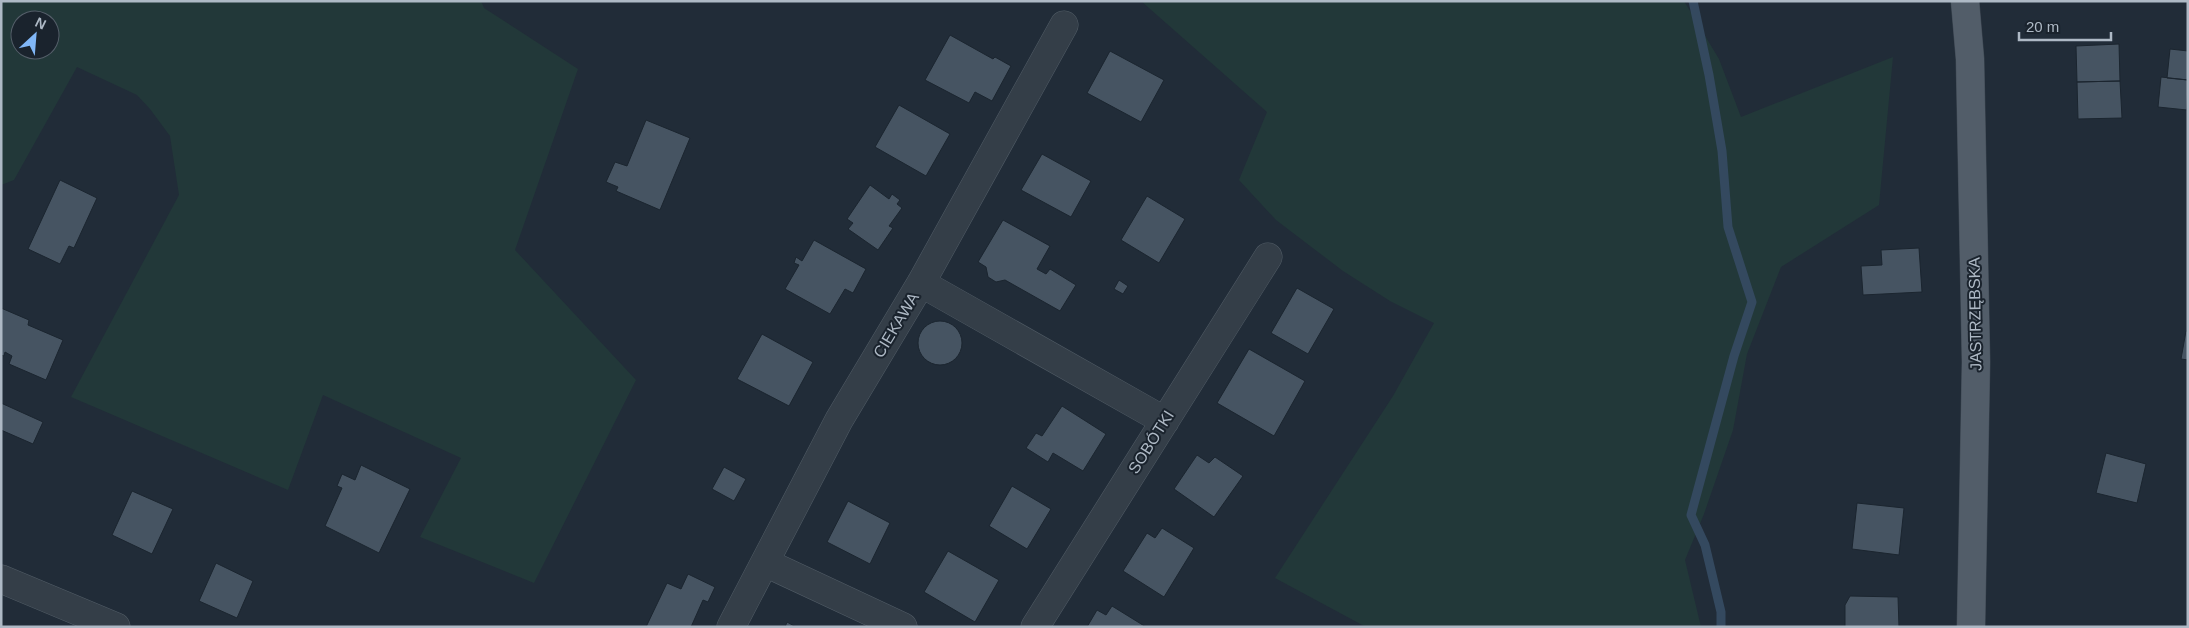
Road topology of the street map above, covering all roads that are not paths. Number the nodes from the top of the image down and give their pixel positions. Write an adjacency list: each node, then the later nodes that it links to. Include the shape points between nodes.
1 (1965, 1): 12 (main road, JASTRZĘBSKA, via 1970,59 1976,362)
2 (1064, 25): 4 (street, CIEKAWA)
3 (1268, 257): 5 (street, SOBÓTKI)
4 (921, 283): 5 (street); 6 (street, CIEKAWA, via 839,420)
5 (1165, 421): 11 (street, SOBÓTKI)
6 (766, 563): 9 (street, CIEKAWA); 10 (street)
7 (1, 579): 8 (street)
8 (116, 627)
9 (731, 627)
10 (903, 627)
11 (1035, 627)
12 (1971, 627)

